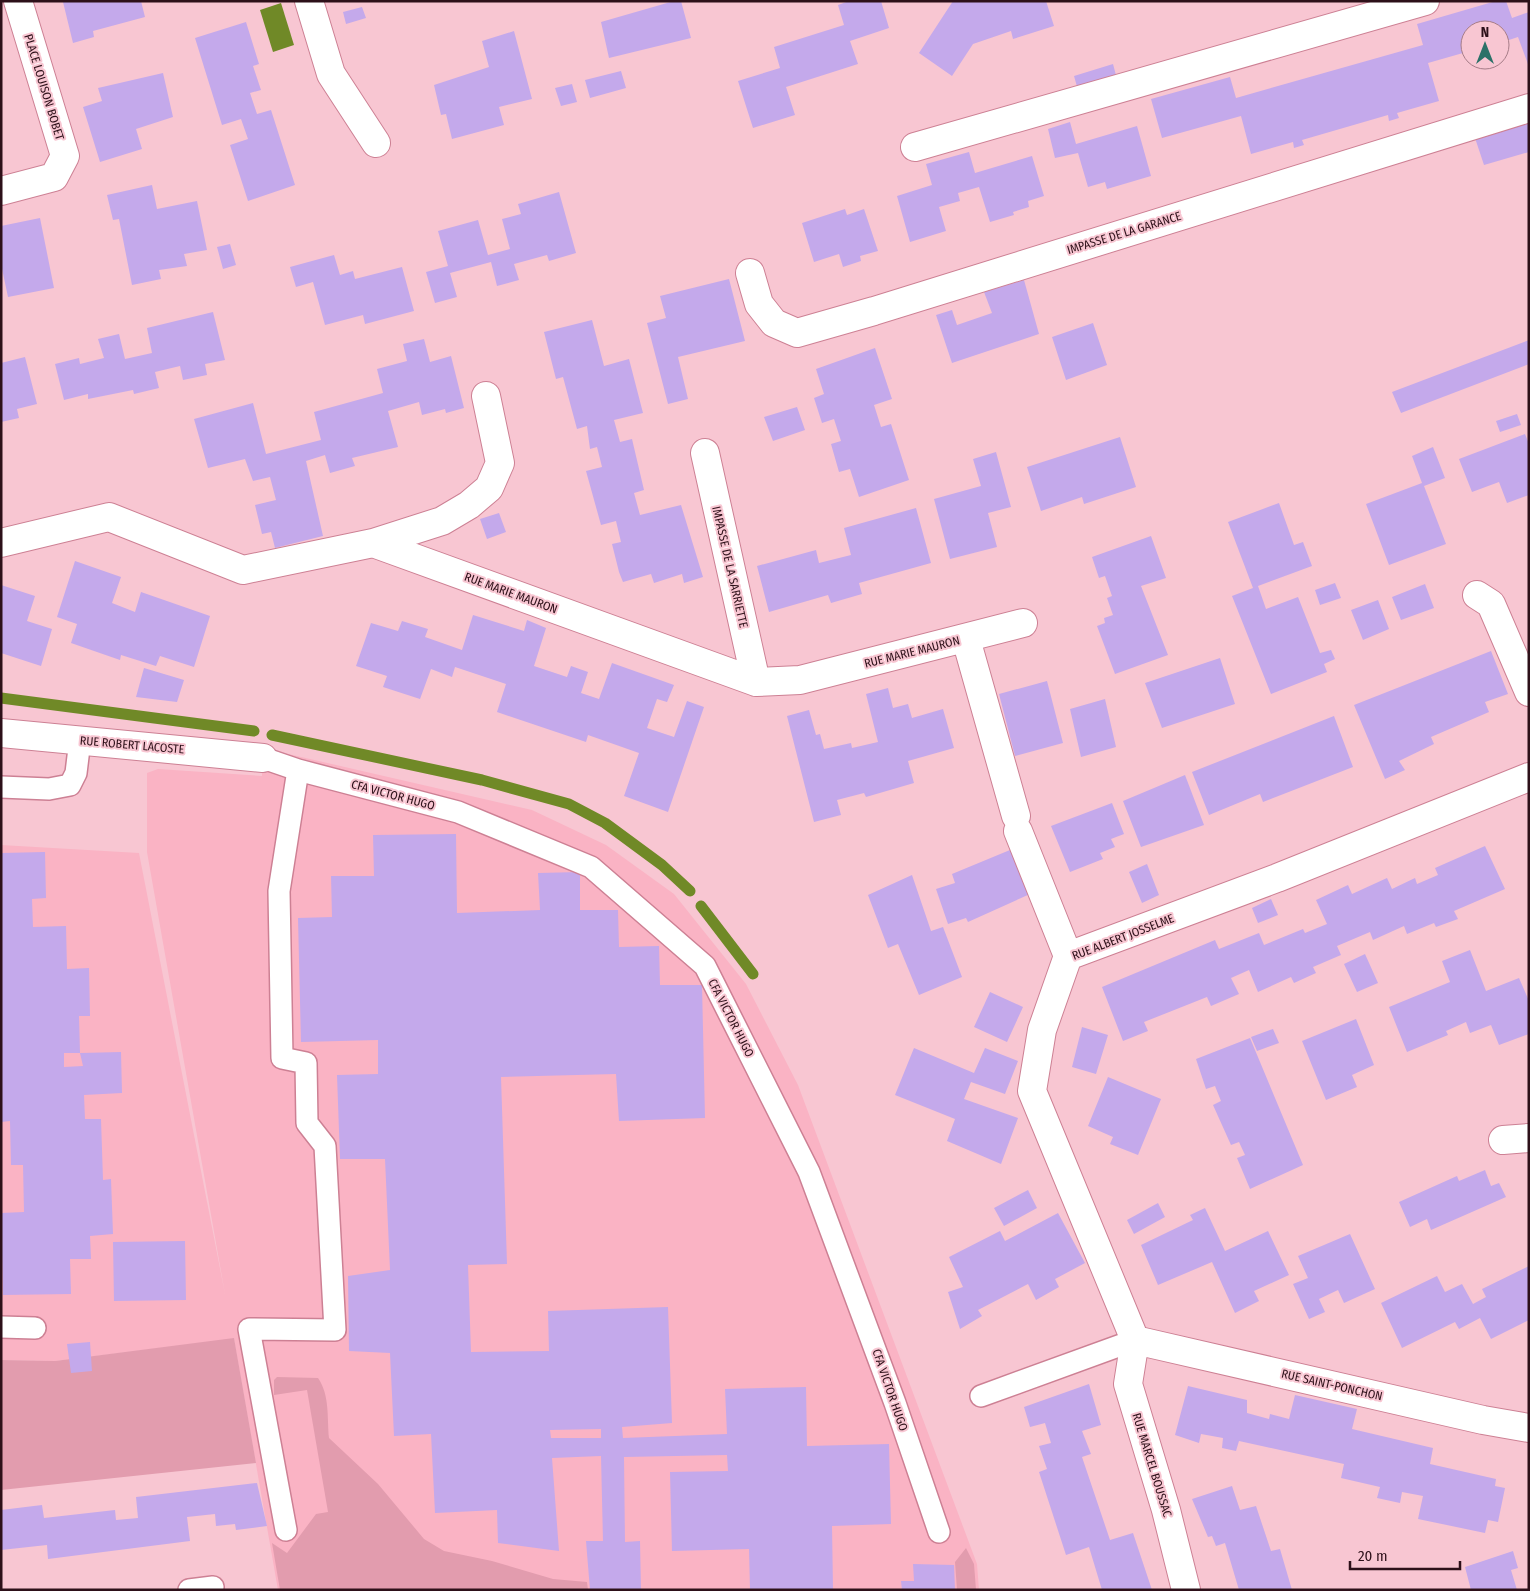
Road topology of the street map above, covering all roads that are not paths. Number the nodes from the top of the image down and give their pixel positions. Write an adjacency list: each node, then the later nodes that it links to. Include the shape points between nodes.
1 (18, 1): 7 (street, PLACE LOUISON BOBET, via 65,156 54,177)
2 (309, 1): 5 (street, via 331,74)
3 (1426, 1): 6 (street)
4 (1529, 108): 8 (street, IMPASSE DE LA GARANCE, via 798,332 774,323 759,304)
5 (376, 143)
6 (915, 147)
7 (1, 191)
8 (750, 273)
9 (486, 396): 12 (street, via 500,463 489,488 442,521)
10 (704, 453): 16 (street, IMPASSE DE LA SARRIETTE)
11 (1, 543): 12 (street, via 109,517 243,570)
12 (373, 543): 16 (street, RUE MARIE MAURON)
13 (1478, 595): 17 (street, via 1491,604)
14 (1023, 623): 15 (street, RUE MARIE MAURON)
15 (966, 639): 16 (street, RUE MARIE MAURON, via 800,680); 24 (street, via 1017,824)
16 (756, 682)
17 (1529, 692)
18 (1, 733): 19 (street, RUE ROBERT LACOSTE)
19 (80, 740): 20 (street, RUE ROBERT LACOSTE); 23 (lane, via 76,773 70,784 49,790)
20 (263, 758): 21 (lane, CFA VICTOR HUGO)
21 (298, 770): 30 (lane, via 279,891 282,1058 306,1063 307,1123 324,1146 335,1330 249,1329); 31 (lane, CFA VICTOR HUGO, via 458,812 591,867 705,966 809,1172)
22 (1529, 777): 24 (street, RUE ALBERT JOSSELME, via 1277,878)
23 (1, 787)
24 (1068, 956): 27 (street, RUE ALBERT JOSSELME, via 1042,1030 1032,1091)
25 (1, 1327): 26 (lane)
26 (35, 1328)
27 (1135, 1340): 28 (lane); 29 (street, RUE SAINT-PONCHON); 34 (street, RUE MARCEL BOUSSAC, via 1128,1384)
28 (981, 1396)
29 (1528, 1431)
30 (286, 1530)
31 (939, 1532)
32 (214, 1587): 33 (lane)
33 (189, 1590)
34 (1186, 1590)

